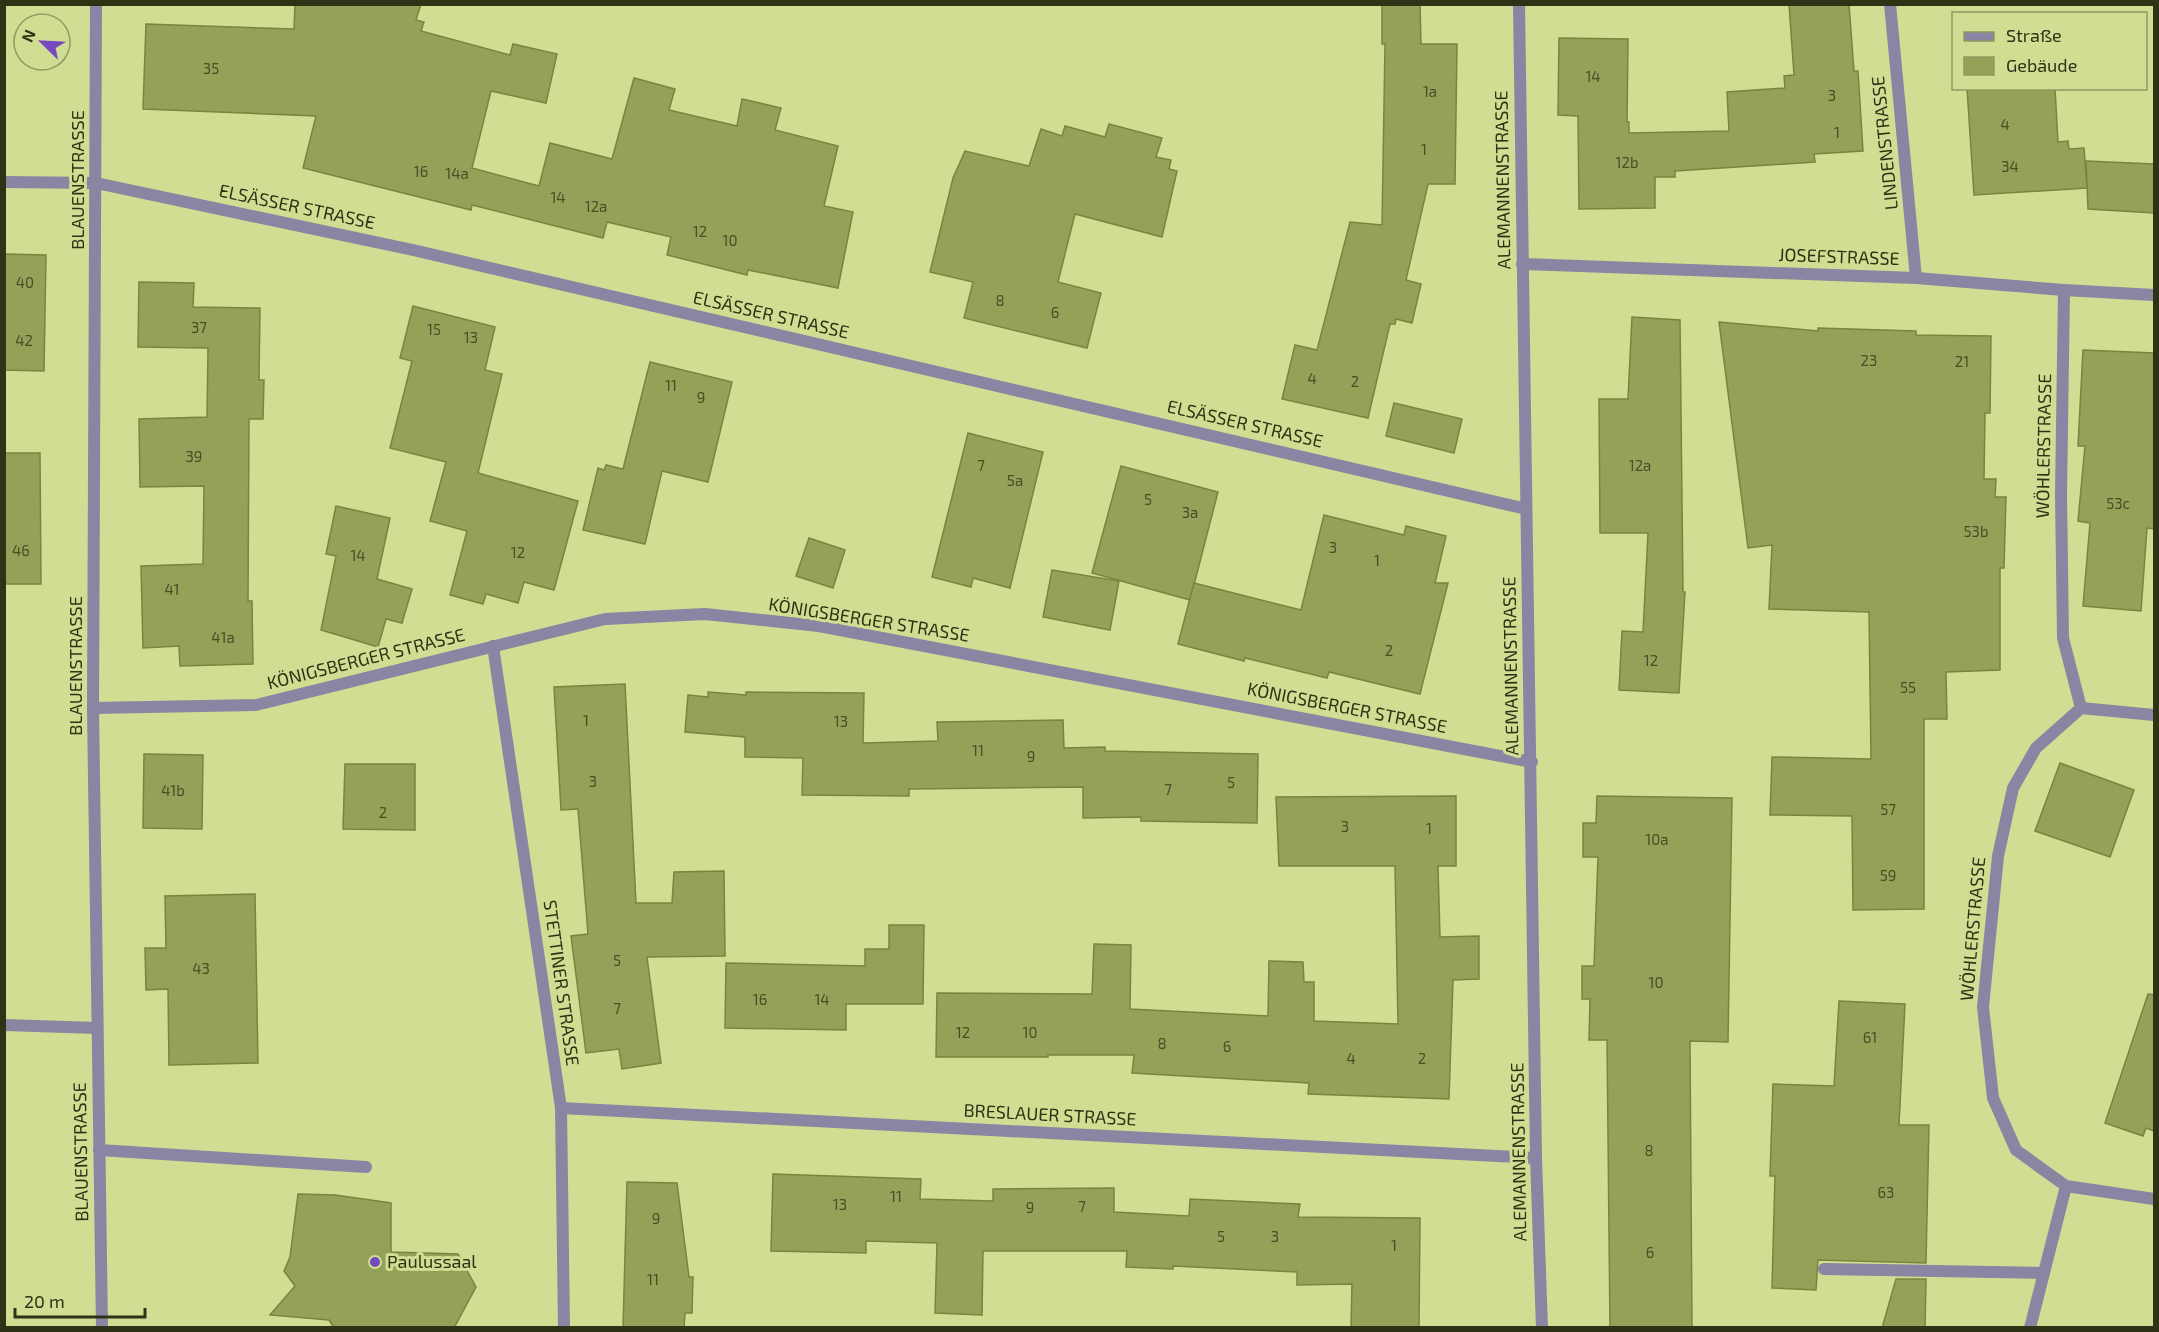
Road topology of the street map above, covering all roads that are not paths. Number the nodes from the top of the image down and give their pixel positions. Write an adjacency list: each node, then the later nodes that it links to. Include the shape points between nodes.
1 (96, 4): 5 (street, BLAUENSTRASSE)
2 (1519, 4): 6 (street, ALEMANNENSTRASSE)
3 (1890, 4): 7 (street, LINDENSTRASSE)
4 (4, 182): 5 (street, ELSÄSSER STRASSE)
5 (96, 183): 10 (street, ELSÄSSER STRASSE, via 424,252); 12 (street, BLAUENSTRASSE)
6 (1522, 264): 7 (street, JOSEFSTRASSE); 10 (street, ALEMANNENSTRASSE)
7 (1916, 278): 8 (street, JOSEFSTRASSE)
8 (2064, 290): 9 (street, JOSEFSTRASSE); 13 (street, WÖHLERSTRASSE, via 2062,638)
9 (2154, 295)
10 (1526, 509): 15 (street, ALEMANNENSTRASSE)
11 (493, 646): 12 (street, KÖNIGSBERGER STRASSE, via 256,705); 15 (street, KÖNIGSBERGER STRASSE, via 605,619 705,614 819,626); 18 (street, STETTINER STRASSE)
12 (93, 708): 17 (street, BLAUENSTRASSE)
13 (2081, 708): 14 (street); 22 (street, WÖHLERSTRASSE, via 2036,748 2013,788 1998,856 1983,1007 1994,1098 2016,1150)
14 (2154, 715)
15 (1532, 762): 20 (street, ALEMANNENSTRASSE)
16 (4, 1025): 17 (street)
17 (97, 1028): 19 (street, BLAUENSTRASSE)
18 (561, 1108): 20 (street, BRESLAUER STRASSE); 27 (street, STETTINER STRASSE)
19 (99, 1150): 21 (street); 26 (street, BLAUENSTRASSE)
20 (1536, 1158): 28 (street, ALEMANNENSTRASSE)
21 (366, 1167)
22 (2066, 1186): 23 (street, WÖHLERSTRASSE); 25 (street)
23 (2154, 1199)
24 (1824, 1269): 25 (street)
25 (2043, 1273): 29 (street)
26 (102, 1328)
27 (564, 1328)
28 (1542, 1328)
29 (2030, 1328)

